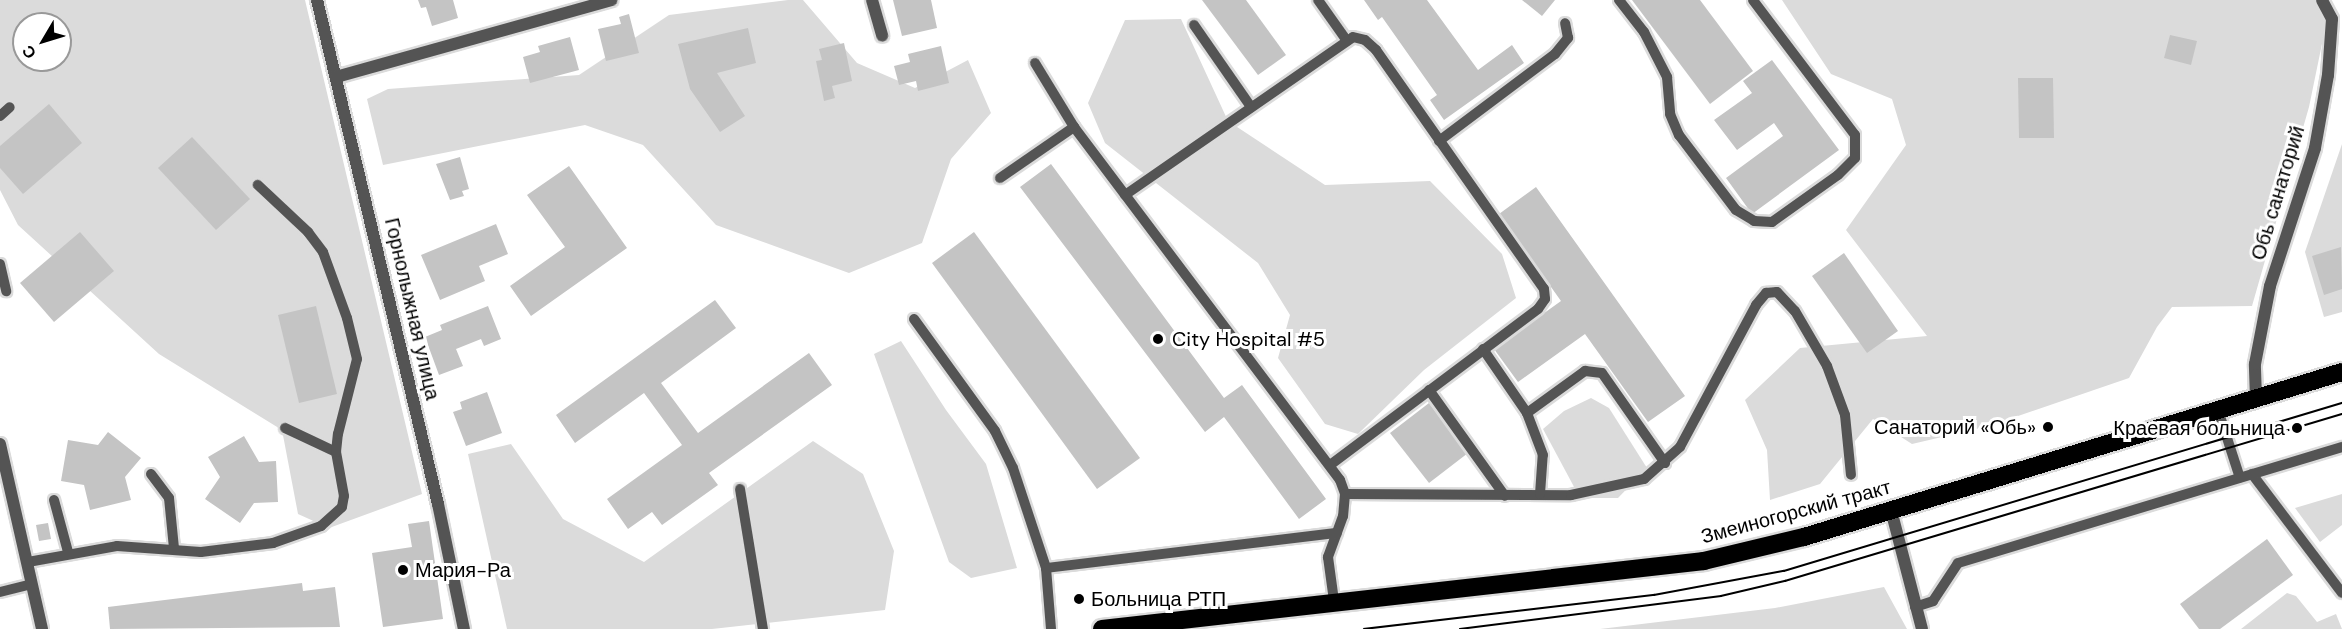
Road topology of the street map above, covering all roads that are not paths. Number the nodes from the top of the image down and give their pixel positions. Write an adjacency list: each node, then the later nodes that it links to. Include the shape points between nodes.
1 (317, 0): 15 (street, Горнолыжная улица)
2 (610, 0): 15 (street)
3 (872, 0): 12 (street)
4 (1318, 0): 13 (lane)
5 (1619, 0): 6 (lane, via 1644,32 1667,77 1670,114 1678,135 1736,210 1754,221 1772,222 1838,175 1855,158 1855,135)
6 (1753, 0)
7 (2322, 0): 9 (street)
8 (2332, 0): 9 (street, Обь санаторий)
9 (2332, 19): 30 (street, Обь санаторий, via 2328,75 2314,148 2270,286 2255,364)
10 (1564, 23): 20 (lane, via 1569,38 1555,54)
11 (1194, 25): 17 (lane)
12 (882, 36)
13 (1347, 41): 17 (lane); 20 (lane, via 1353,37 1365,40 1376,50)
14 (1035, 63): 19 (lane)
15 (336, 77): 60 (street, Горнолыжная улица)
16 (10, 106): 18 (lane)
17 (1251, 107): 23 (lane)
18 (0, 117)
19 (1074, 127): 21 (lane); 23 (lane)
20 (1439, 141): 27 (lane, via 1544,289 1545,299 1538,309)
21 (1000, 178)
22 (258, 185): 36 (lane, via 308,232 323,252 347,318 356,372 342,413)
23 (1125, 195): 38 (lane)
24 (0, 264): 25 (lane)
25 (6, 291)
26 (914, 319): 53 (lane, via 995,431 1013,468)
27 (1483, 349): 29 (lane); 32 (lane)
28 (2342, 372): 30 (highway, Змеиногорский тракт)
29 (1429, 390): 38 (lane); 46 (lane)
30 (2256, 398): 31 (highway, Змеиногорский тракт)
31 (2218, 410): 42 (lane); 48 (highway, Змеиногорский тракт)
32 (1527, 412): 37 (lane, via 1585,371 1594,370 1602,373); 45 (lane, via 1543,455)
33 (285, 428): 36 (lane)
34 (0, 444): 52 (street)
35 (2342, 447): 40 (lane)
36 (336, 452): 50 (lane, via 344,496 336,516 321,526 273,543 201,552)
37 (1665, 463): 41 (lane, via 1680,447 1756,305 1766,293 1777,292 1795,311 1827,366 1845,415); 45 (lane, via 1644,480 1571,495)
38 (1330, 465): 44 (lane)
39 (151, 474): 50 (lane, via 169,498)
40 (2252, 474): 42 (lane); 56 (lane)
41 (1851, 475)
42 (2240, 478): 58 (lane, via 1958,563 1933,601)
43 (740, 489): 61 (lane)
44 (1345, 494): 46 (lane); 49 (lane)
45 (1540, 494): 46 (lane)
46 (1505, 496)
47 (54, 500): 51 (lane)
48 (1891, 510): 57 (highway, Змеиногорский тракт, via 1704,561); 58 (street)
49 (1337, 533): 53 (lane); 57 (lane, via 1328,557)
50 (174, 548): 51 (lane, via 117,546)
51 (68, 552): 52 (lane)
52 (28, 562): 54 (street)
53 (1046, 568): 62 (lane)
54 (32, 584): 55 (lane); 59 (street)
55 (1, 588)
56 (2342, 593)
57 (1334, 601): 63 (highway, Змеиногорский тракт)
58 (1915, 607): 64 (street)
59 (42, 629)
60 (464, 629)
61 (763, 629)
62 (1051, 629)
63 (1102, 629)
64 (1922, 629)

